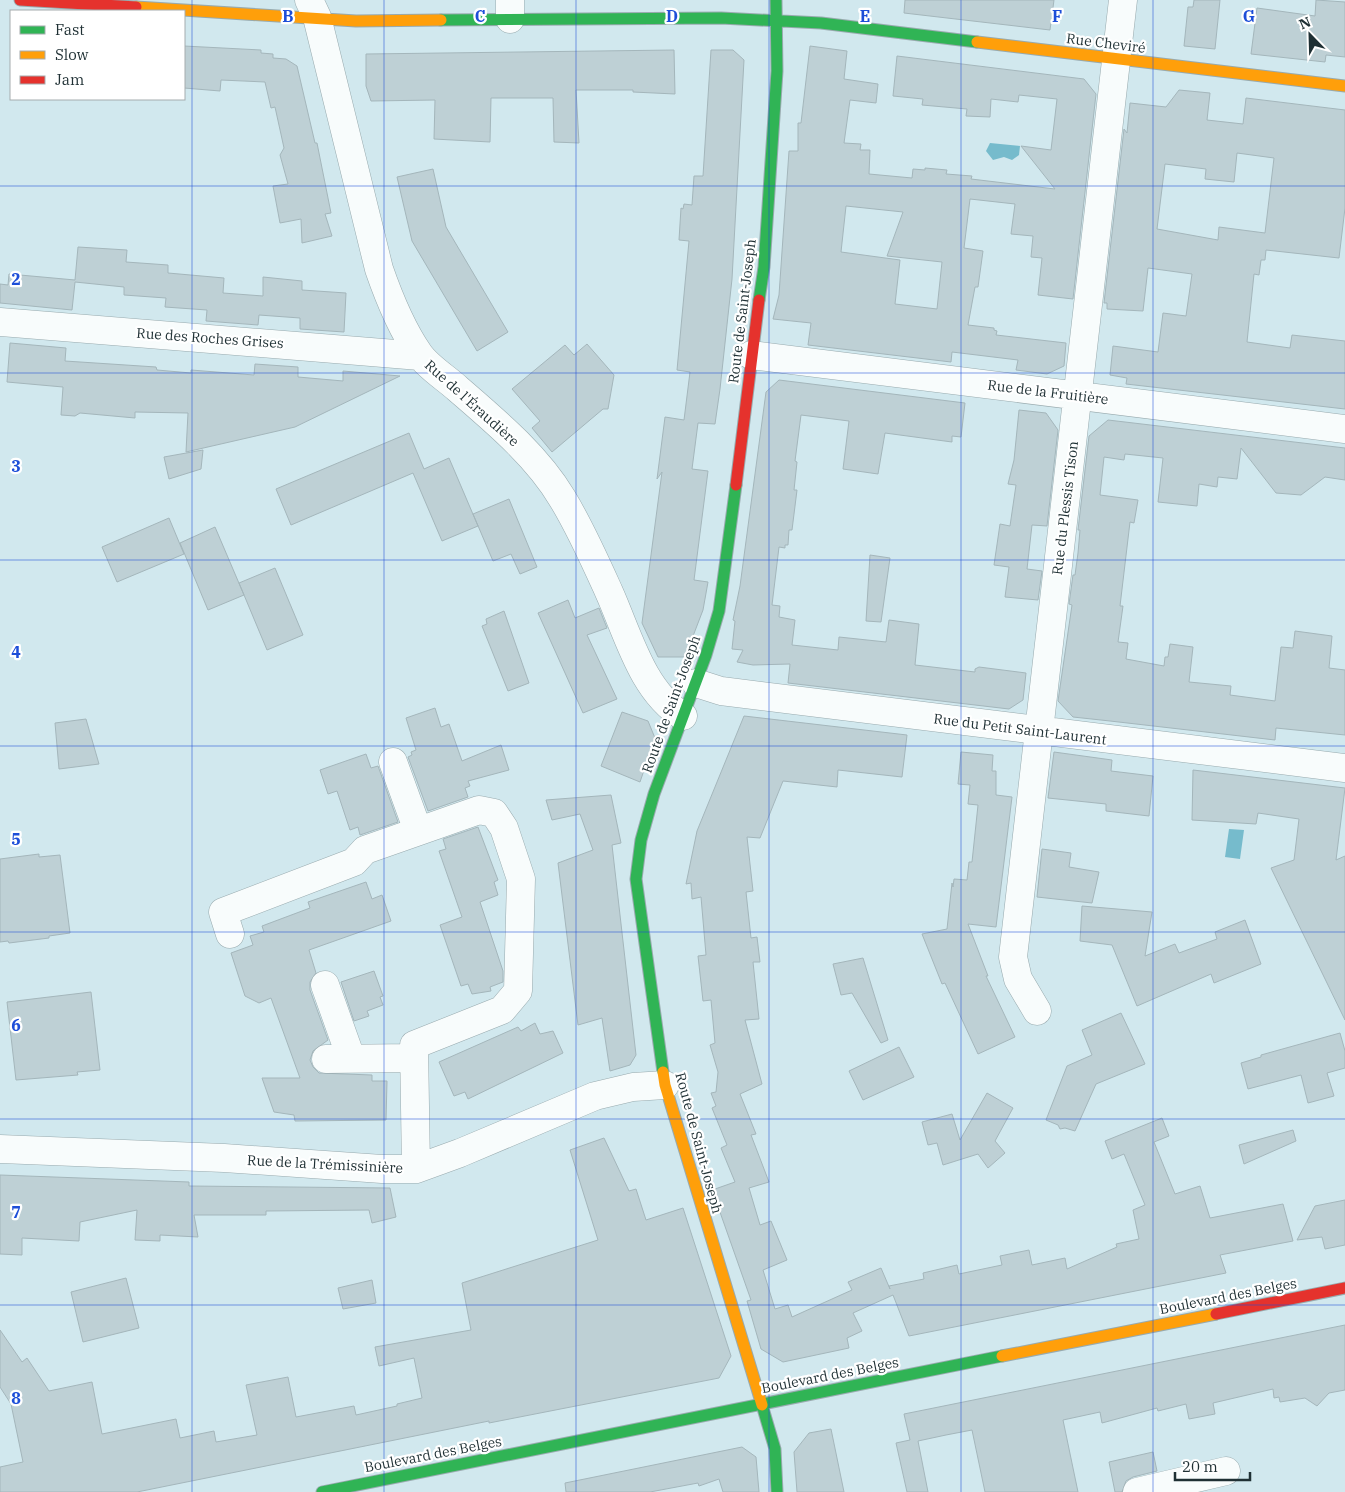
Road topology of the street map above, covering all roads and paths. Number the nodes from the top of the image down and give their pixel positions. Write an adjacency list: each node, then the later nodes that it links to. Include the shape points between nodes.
1 (20, 0): 4 (street, Rue Cheviré)
2 (776, 0): 6 (street, Route de Saint-Joseph)
3 (1123, 0): 7 (street, Rue du Plessis Tison)
4 (313, 8): 5 (street, Rue Cheviré, via 356,21); 11 (street, Rue de l'Éraudière, via 379,269 390,302)
5 (510, 10): 6 (street, Rue Cheviré)
6 (775, 20): 7 (street, Rue Cheviré); 10 (street, Route de Saint-Joseph, via 777,71 764,267)
7 (1116, 59): 8 (street, Rue Cheviré); 12 (street, Rue du Plessis Tison)
8 (1345, 86)
9 (0, 322): 11 (street, Rue des Roches Grises)
10 (751, 355): 12 (street, Rue de la Fruitière); 14 (street, Route de Saint-Joseph, via 719,611)
11 (420, 356): 15 (street, Rue de l'Éraudière, via 471,400 542,470 562,498 591,555 648,680 671,709)
12 (1078, 395): 13 (street, Rue de la Fruitière); 16 (street, Rue du Plessis Tison)
13 (1345, 429)
14 (696, 682): 15 (street, Route de Saint-Joseph); 16 (street, Rue du Petit Saint-Laurent, via 721,692)
15 (684, 716): 24 (street, Route de Saint-Joseph, via 654,794 641,840 636,879)
16 (1039, 731): 18 (street, Rue du Petit Saint-Laurent); 22 (street, Rue du Plessis Tison, via 1013,957 1018,979)
17 (393, 762): 19 (street)
18 (1345, 768)
19 (418, 831): 20 (street, via 365,850 354,862 223,912); 23 (street, via 479,810 494,813 504,828 521,879 518,991 502,1010 414,1045)
20 (230, 934)
21 (324, 985): 23 (street, via 339,1058)
22 (1037, 1011)
23 (414, 1058): 26 (street)
24 (665, 1085): 26 (street, Rue de la Trémissinière, via 633,1087 595,1096); 28 (street, Route de Saint-Joseph)
25 (0, 1149): 26 (street, Rue de la Trémissinière)
26 (416, 1169)
27 (1345, 1288): 28 (street, Boulevard des Belges)
28 (762, 1404): 30 (street, Boulevard des Belges); 31 (street, Route de Saint-Joseph, via 775,1449)
29 (1226, 1471): 32 (street)
30 (322, 1492)
31 (776, 1492)
32 (1137, 1492)

